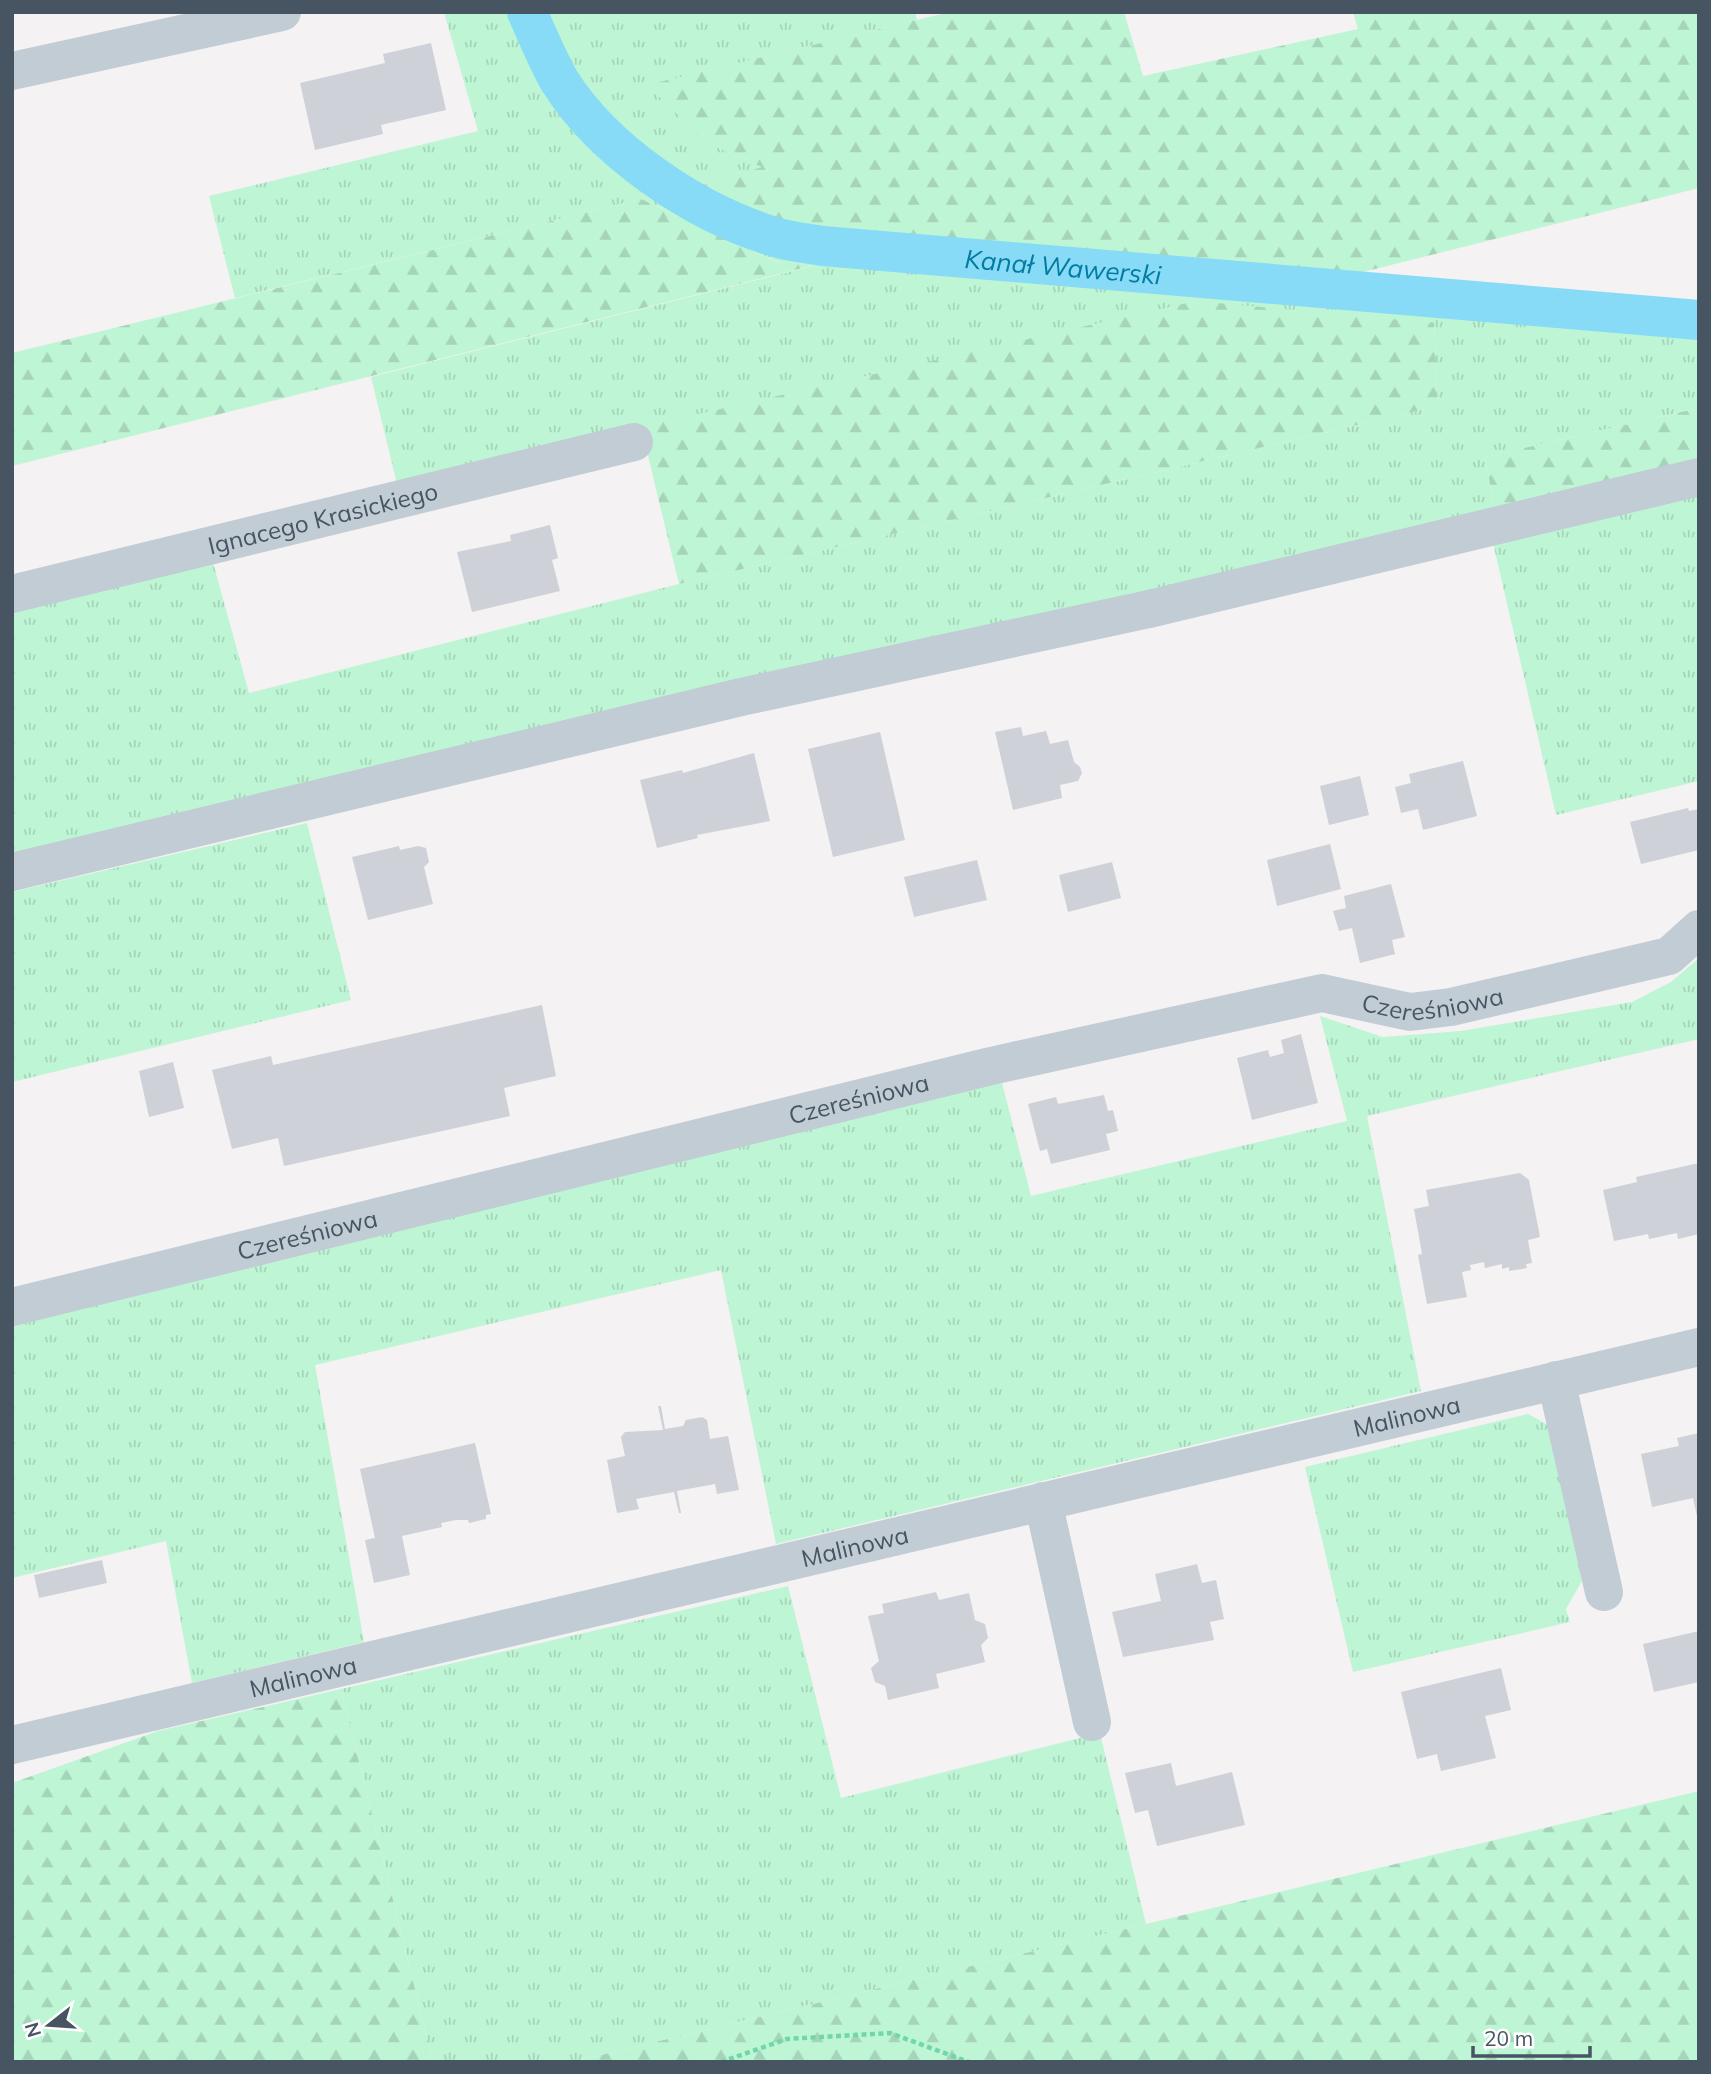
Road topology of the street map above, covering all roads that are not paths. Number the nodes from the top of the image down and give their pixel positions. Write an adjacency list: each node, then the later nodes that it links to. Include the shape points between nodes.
1 (282, 12): 2 (street)
2 (12, 71)
3 (634, 442): 5 (street, Ignacego Krasickiego)
4 (1699, 477): 6 (street, via 1149,609 741,697)
5 (12, 594)
6 (12, 872)
7 (1699, 929): 8 (street, Czereśniowa, via 1669,956 1451,1007 1410,1012 1322,993 990,1066)
8 (12, 1307)
9 (1699, 1347): 10 (street, Malinowa)
10 (1556, 1380): 11 (street, Malinowa); 12 (street)
11 (1043, 1501): 13 (street); 14 (street, Malinowa)
12 (1604, 1592)
13 (1092, 1722)
14 (12, 1745)

